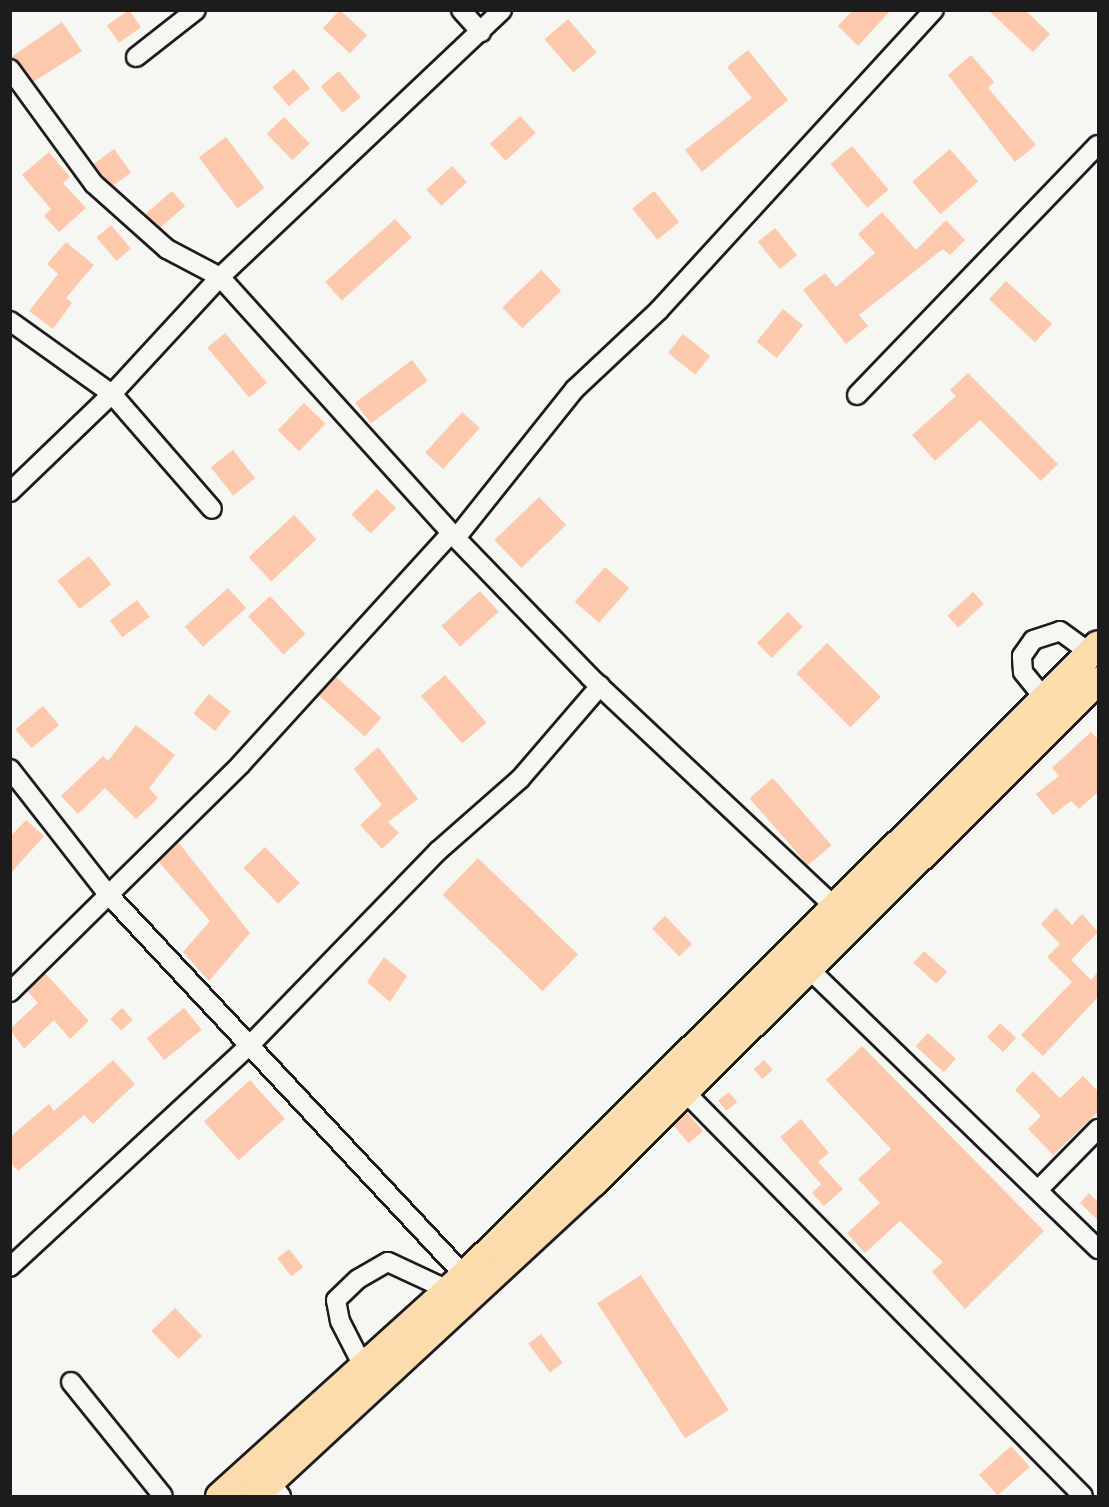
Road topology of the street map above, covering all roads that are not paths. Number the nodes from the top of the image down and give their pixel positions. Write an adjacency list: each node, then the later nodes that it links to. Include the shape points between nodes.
1 (196, 10): 6 (street)
2 (461, 10): 5 (street)
3 (502, 10): 5 (street)
4 (934, 10): 15 (street, via 659,310 575,390)
5 (481, 32): 9 (street)
6 (136, 57)
7 (10, 69): 9 (street, via 94,184 167,249)
8 (1098, 145): 12 (street)
9 (220, 277): 11 (street); 15 (street)
10 (10, 321): 11 (street)
11 (112, 394): 13 (street); 14 (street)
12 (857, 395)
13 (10, 492)
14 (212, 509)
15 (454, 535): 18 (street); 21 (street, via 241,764)
16 (1094, 649): 19 (highway); 19 (street, via 1060,631 1033,640 1022,656 1023,672)
17 (1098, 680): 22 (highway)
18 (600, 686): 22 (street); 25 (street, via 520,779 438,851)
19 (1044, 698): 22 (highway)
20 (10, 769): 21 (street)
21 (106, 892): 24 (street); 25 (street)
22 (842, 915): 23 (highway); 31 (highway)
23 (807, 968): 26 (highway); 28 (street)
24 (10, 992)
25 (249, 1046): 30 (street); 31 (street)
26 (685, 1092): 34 (highway); 35 (street)
27 (1098, 1129): 28 (street)
28 (1040, 1188): 29 (street)
29 (1098, 1249)
30 (10, 1267)
31 (456, 1283): 32 (highway); 32 (street, via 388,1262 358,1279 336,1300 340,1322)
32 (363, 1366): 37 (highway)
33 (71, 1382): 36 (street)
34 (268, 1492)
35 (1076, 1494)
36 (163, 1497)
37 (219, 1497)

